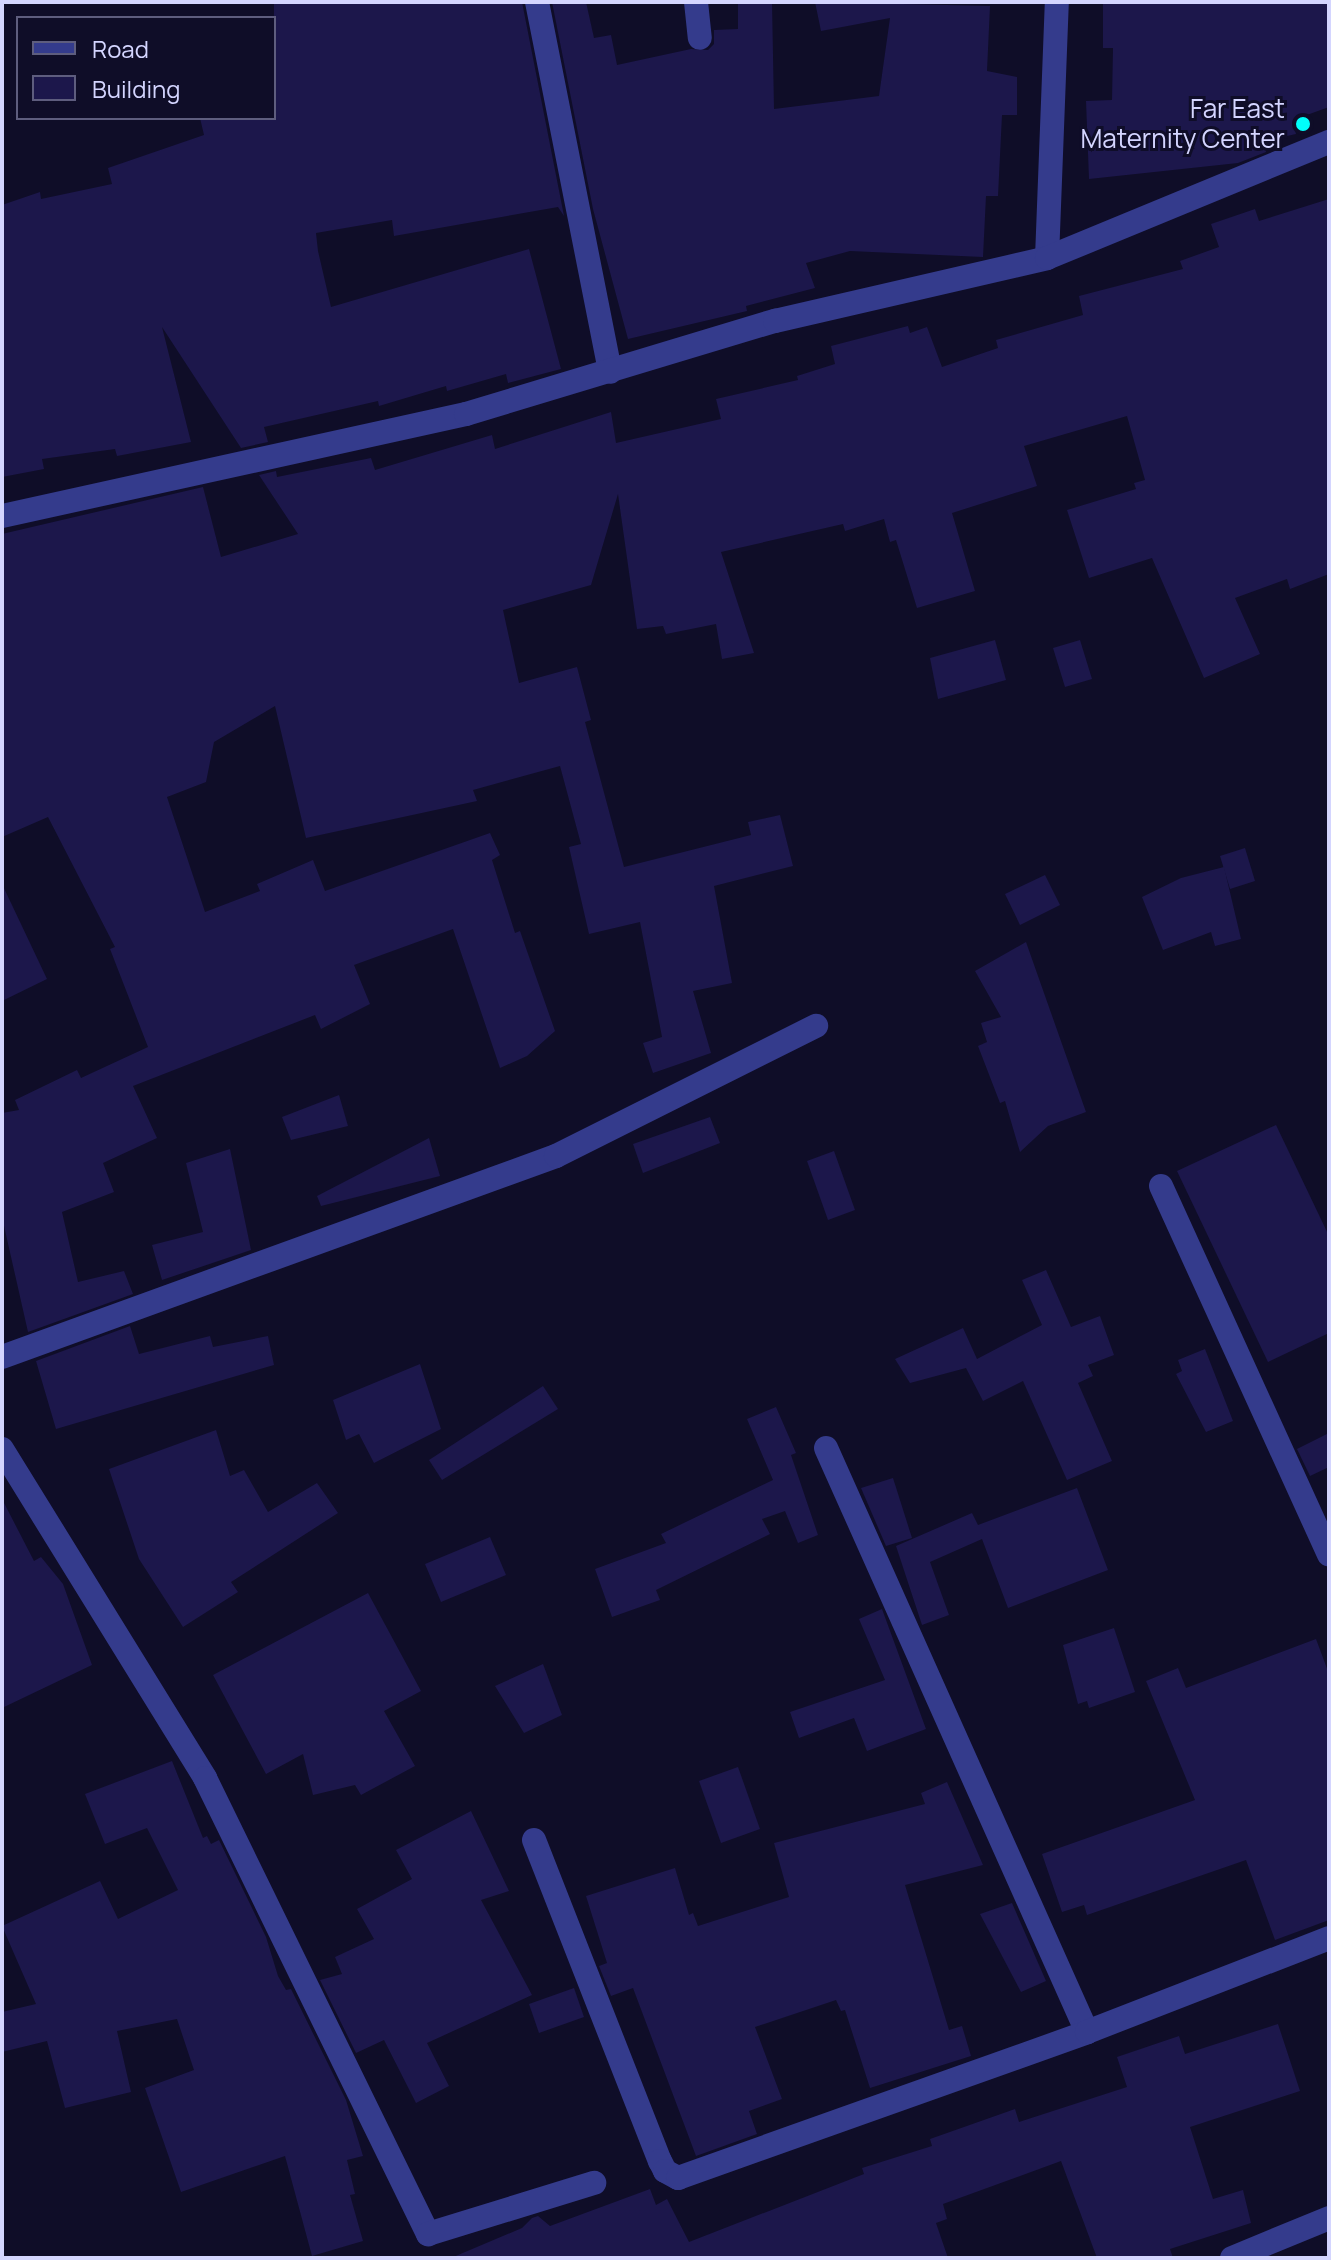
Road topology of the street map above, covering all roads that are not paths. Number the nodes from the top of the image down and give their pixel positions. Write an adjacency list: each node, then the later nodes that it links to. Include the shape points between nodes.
1 (537, 2): 7 (street)
2 (696, 2): 4 (street)
3 (1057, 2): 6 (street)
4 (700, 38)
5 (1329, 142): 6 (street)
6 (1047, 258): 7 (street, via 775,321)
7 (610, 372): 8 (street, via 466,414)
8 (2, 516)
9 (816, 1026): 11 (street, via 556,1156)
10 (1161, 1186): 14 (street)
11 (2, 1357)
12 (826, 1448): 17 (street)
13 (2, 1449): 18 (street, via 205,1778 428,2234)
14 (1329, 1555)
15 (534, 1840): 17 (street, via 660,2161 678,2178)
16 (1329, 1938): 17 (street)
17 (1087, 2032)
18 (594, 2183)
19 (1329, 2218): 20 (street)
20 (1232, 2258)

